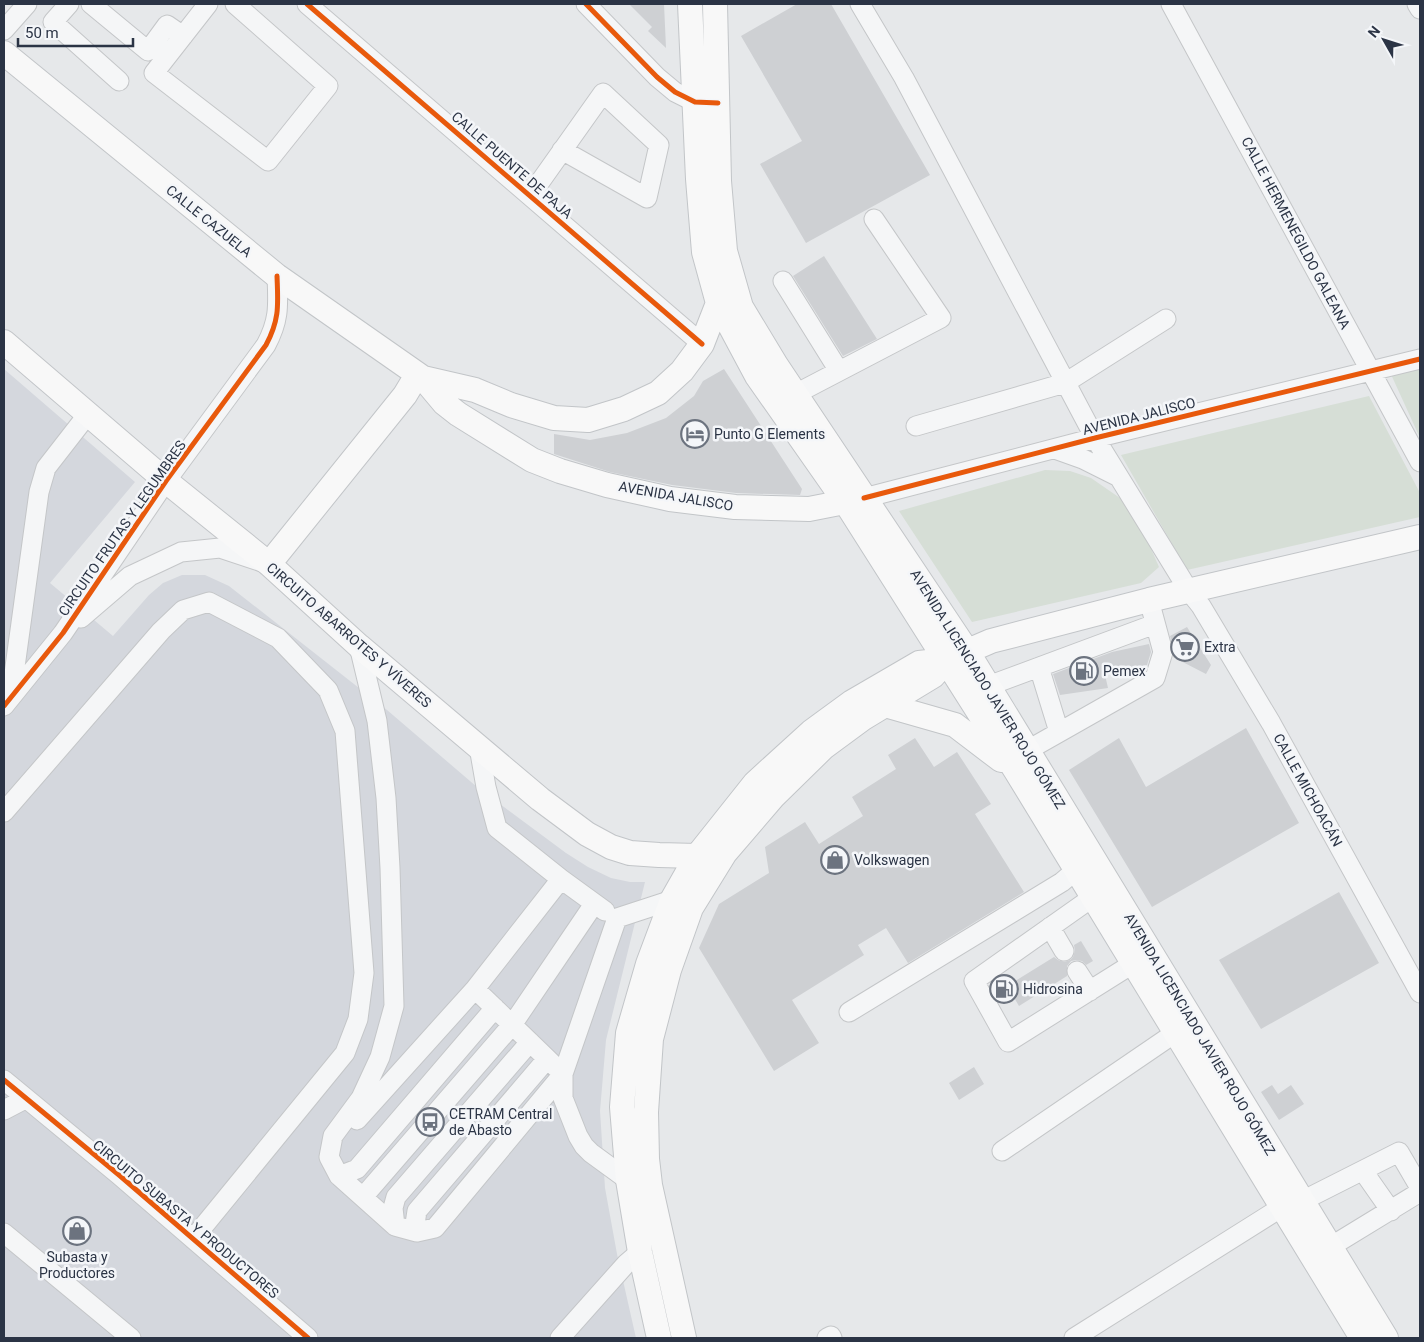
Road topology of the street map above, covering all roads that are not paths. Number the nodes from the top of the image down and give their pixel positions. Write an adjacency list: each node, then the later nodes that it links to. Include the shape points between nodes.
1 (27, 4): 14 (street)
2 (69, 4): 17 (street, via 53,22)
3 (91, 4): 15 (street, via 148,51 168,25)
4 (208, 4): 15 (street)
5 (235, 4): 15 (street, via 328,86 268,162 154,73)
6 (307, 4): 21 (street, CALLE PUENTE DE PAJA)
7 (586, 4): 18 (street, via 675,92)
8 (690, 4): 18 (main road, AVENIDA LICENCIADO JAVIER ROJO GÓMEZ)
9 (716, 4): 18 (main road, AVENIDA LICENCIADO JAVIER ROJO GÓMEZ)
10 (860, 4): 33 (street, CALLE MICHOACÁN, via 904,78)
11 (1171, 4): 31 (street, CALLE HERMENEGILDO GALEANA)
12 (1417, 4): 13 (street)
13 (1420, 9)
14 (4, 30)
15 (182, 36)
16 (4, 53): 23 (main road, CALLE CAZUELA)
17 (119, 81)
18 (707, 103): 19 (main road, AVENIDA LICENCIADO JAVIER ROJO GÓMEZ)
19 (708, 143): 25 (main road, AVENIDA LICENCIADO JAVIER ROJO GÓMEZ, via 698,179 704,252); 34 (main road, AVENIDA LICENCIADO JAVIER ROJO GÓMEZ, via 719,181 725,251 741,307)
20 (562, 150): 20 (street, via 604,93 659,146 647,198); 21 (street)
21 (530, 196): 28 (street, CALLE PUENTE DE PAJA)
22 (874, 219): 30 (street, via 941,318)
23 (277, 276): 32 (main road, CALLE CAZUELA); 42 (street, CIRCUITO FRUTAS Y LEGUMBRES, via 278,314 266,345)
24 (783, 281): 30 (street)
25 (718, 303): 28 (main road, CALLE CAZUELA); 34 (main road, AVENIDA LICENCIADO JAVIER ROJO GÓMEZ, via 757,376)
26 (1166, 319): 33 (street)
27 (4, 342): 36 (main road, CIRCUITO ABARROTES Y VÍVERES)
28 (702, 344): 32 (main road, CALLE CAZUELA, via 682,371 658,393 624,409 588,420 554,418 475,390)
29 (1420, 359): 31 (street, AVENIDA JALISCO)
30 (839, 371): 34 (street)
31 (1371, 372): 38 (street, AVENIDA JALISCO); 40 (street, CALLE HERMENEGILDO GALEANA)
32 (420, 377): 35 (main road, CALLE CAZUELA); 45 (main road)
33 (1065, 383): 37 (street); 38 (street, CALLE MICHOACÁN)
34 (786, 399): 43 (main road, AVENIDA LICENCIADO JAVIER ROJO GÓMEZ)
35 (444, 403): 43 (main road, AVENIDA JALISCO, via 532,460 607,485 735,507 809,510)
36 (88, 414): 42 (main road, CIRCUITO ABARROTES Y VÍVERES); 54 (street, via 46,468 38,492)
37 (916, 426)
38 (1094, 438): 39 (street, AVENIDA JALISCO); 41 (street, CALLE MICHOACÁN)
39 (1055, 449): 41 (street, via 1084,459); 43 (street, AVENIDA JALISCO)
40 (1420, 462)
41 (1118, 477): 46 (street, CALLE MICHOACÁN)
42 (166, 481): 45 (main road, CIRCUITO ABARROTES Y VÍVERES); 49 (street, CIRCUITO FRUTAS Y LEGUMBRES)
43 (855, 500): 51 (main road, AVENIDA LICENCIADO JAVIER ROJO GÓMEZ)
44 (1420, 537): 46 (main road)
45 (269, 564): 49 (street, via 220,548 181,552 130,576); 50 (main road, CIRCUITO ABARROTES Y VÍVERES)
46 (1189, 592): 47 (main road); 75 (street, CALLE MICHOACÁN, via 1201,606 1271,723)
47 (1149, 600): 48 (street); 51 (main road, via 991,641)
48 (1155, 624): 52 (street); 56 (street, via 1163,652 1155,678)
49 (63, 633): 54 (street, CIRCUITO FRUTAS Y LEGUMBRES)
50 (359, 646): 57 (main road, CIRCUITO ABARROTES Y VÍVERES); 81 (street, via 377,720 390,868 394,1006)
51 (957, 656): 53 (main road, AVENIDA LICENCIADO JAVIER ROJO GÓMEZ); 55 (main road, via 934,676); 59 (main road, AVENIDA LICENCIADO JAVIER ROJO GÓMEZ); 62 (main road, via 919,663 852,702 810,732 755,783)
52 (1038, 667): 53 (street); 56 (street)
53 (988, 686): 58 (main road, AVENIDA LICENCIADO JAVIER ROJO GÓMEZ)
54 (7, 701)
55 (885, 705): 59 (main road, via 956,725); 61 (main road, via 824,747)
56 (1059, 732): 58 (street)
57 (479, 747): 62 (main road, CIRCUITO ABARROTES Y VÍVERES, via 540,799 587,834 611,847 658,856); 64 (street, via 497,828)
58 (1028, 750): 65 (main road, AVENIDA LICENCIADO JAVIER ROJO GÓMEZ)
59 (1016, 771): 63 (main road, AVENIDA LICENCIADO JAVIER ROJO GÓMEZ)
60 (4, 812): 101 (street, via 160,631 182,610 209,602 278,638 328,690 345,731 364,973 358,1019 345,1053)
61 (725, 853): 62 (main road, CIRCUITO ABARROTES Y VÍVERES); 93 (main road, via 691,908 669,970 651,1039 646,1112 647,1159)
62 (697, 856): 66 (main road)
63 (1076, 870): 65 (main road, AVENIDA LICENCIADO JAVIER ROJO GÓMEZ); 77 (street, via 1062,882)
64 (561, 879): 67 (street); 73 (street)
65 (1101, 891): 69 (street); 71 (main road, AVENIDA LICENCIADO JAVIER ROJO GÓMEZ)
66 (672, 900): 68 (street); 93 (main road, via 648,964 628,1033 622,1106)
67 (594, 904): 68 (street); 78 (street)
68 (617, 918): 84 (street)
69 (1050, 927): 70 (street); 74 (street, via 974,981 1008,1042)
70 (1064, 951)
71 (1142, 958): 74 (street); 79 (main road, AVENIDA LICENCIADO JAVIER ROJO GÓMEZ); 88 (main road, AVENIDA LICENCIADO JAVIER ROJO GÓMEZ)
72 (1076, 971): 74 (street)
73 (475, 989): 76 (street); 83 (street)
74 (1090, 991)
75 (1420, 993)
76 (495, 1008): 78 (street); 92 (street, via 357,1169)
77 (849, 1012)
78 (512, 1025): 80 (street); 95 (street)
79 (1176, 1034): 88 (main road, AVENIDA LICENCIADO JAVIER ROJO GÓMEZ); 89 (street)
80 (530, 1042): 82 (street); 98 (street, via 396,1197 393,1208)
81 (380, 1057): 83 (street, via 391,1071); 90 (street, via 361,1098 333,1136)
82 (547, 1059): 84 (street); 99 (street, via 417,1211)
83 (401, 1071): 90 (street, via 341,1138)
84 (562, 1074): 93 (street, via 563,1098 584,1146); 99 (street, via 435,1228)
85 (4, 1080): 86 (street, CIRCUITO SUBASTA Y PRODUCTORES)
86 (25, 1099): 87 (street); 101 (street, CIRCUITO SUBASTA Y PRODUCTORES)
87 (4, 1110)
88 (1238, 1117): 96 (main road, AVENIDA LICENCIADO JAVIER ROJO GÓMEZ)
89 (1002, 1151)
90 (329, 1157): 92 (street)
91 (1363, 1170): 94 (street, via 1399,1152); 96 (street); 97 (street)
92 (338, 1176): 95 (street)
93 (639, 1183): 103 (main road); 108 (main road)
94 (1420, 1190): 97 (street)
95 (363, 1197): 98 (street)
96 (1292, 1204): 102 (main road, AVENIDA LICENCIADO JAVIER ROJO GÓMEZ); 109 (street); 110 (main road, AVENIDA LICENCIADO JAVIER ROJO GÓMEZ)
97 (1391, 1211): 102 (street)
98 (395, 1226): 99 (street)
99 (417, 1232)
100 (4, 1233): 104 (street)
101 (193, 1239): 105 (street, CIRCUITO SUBASTA Y PRODUCTORES)
102 (1330, 1247): 111 (main road, AVENIDA LICENCIADO JAVIER ROJO GÓMEZ)
103 (640, 1252): 106 (street); 107 (main road)
104 (131, 1338)
105 (308, 1338)
106 (560, 1338)
107 (659, 1338)
108 (684, 1338)
109 (1074, 1338)
110 (1362, 1338)
111 (1386, 1338)

